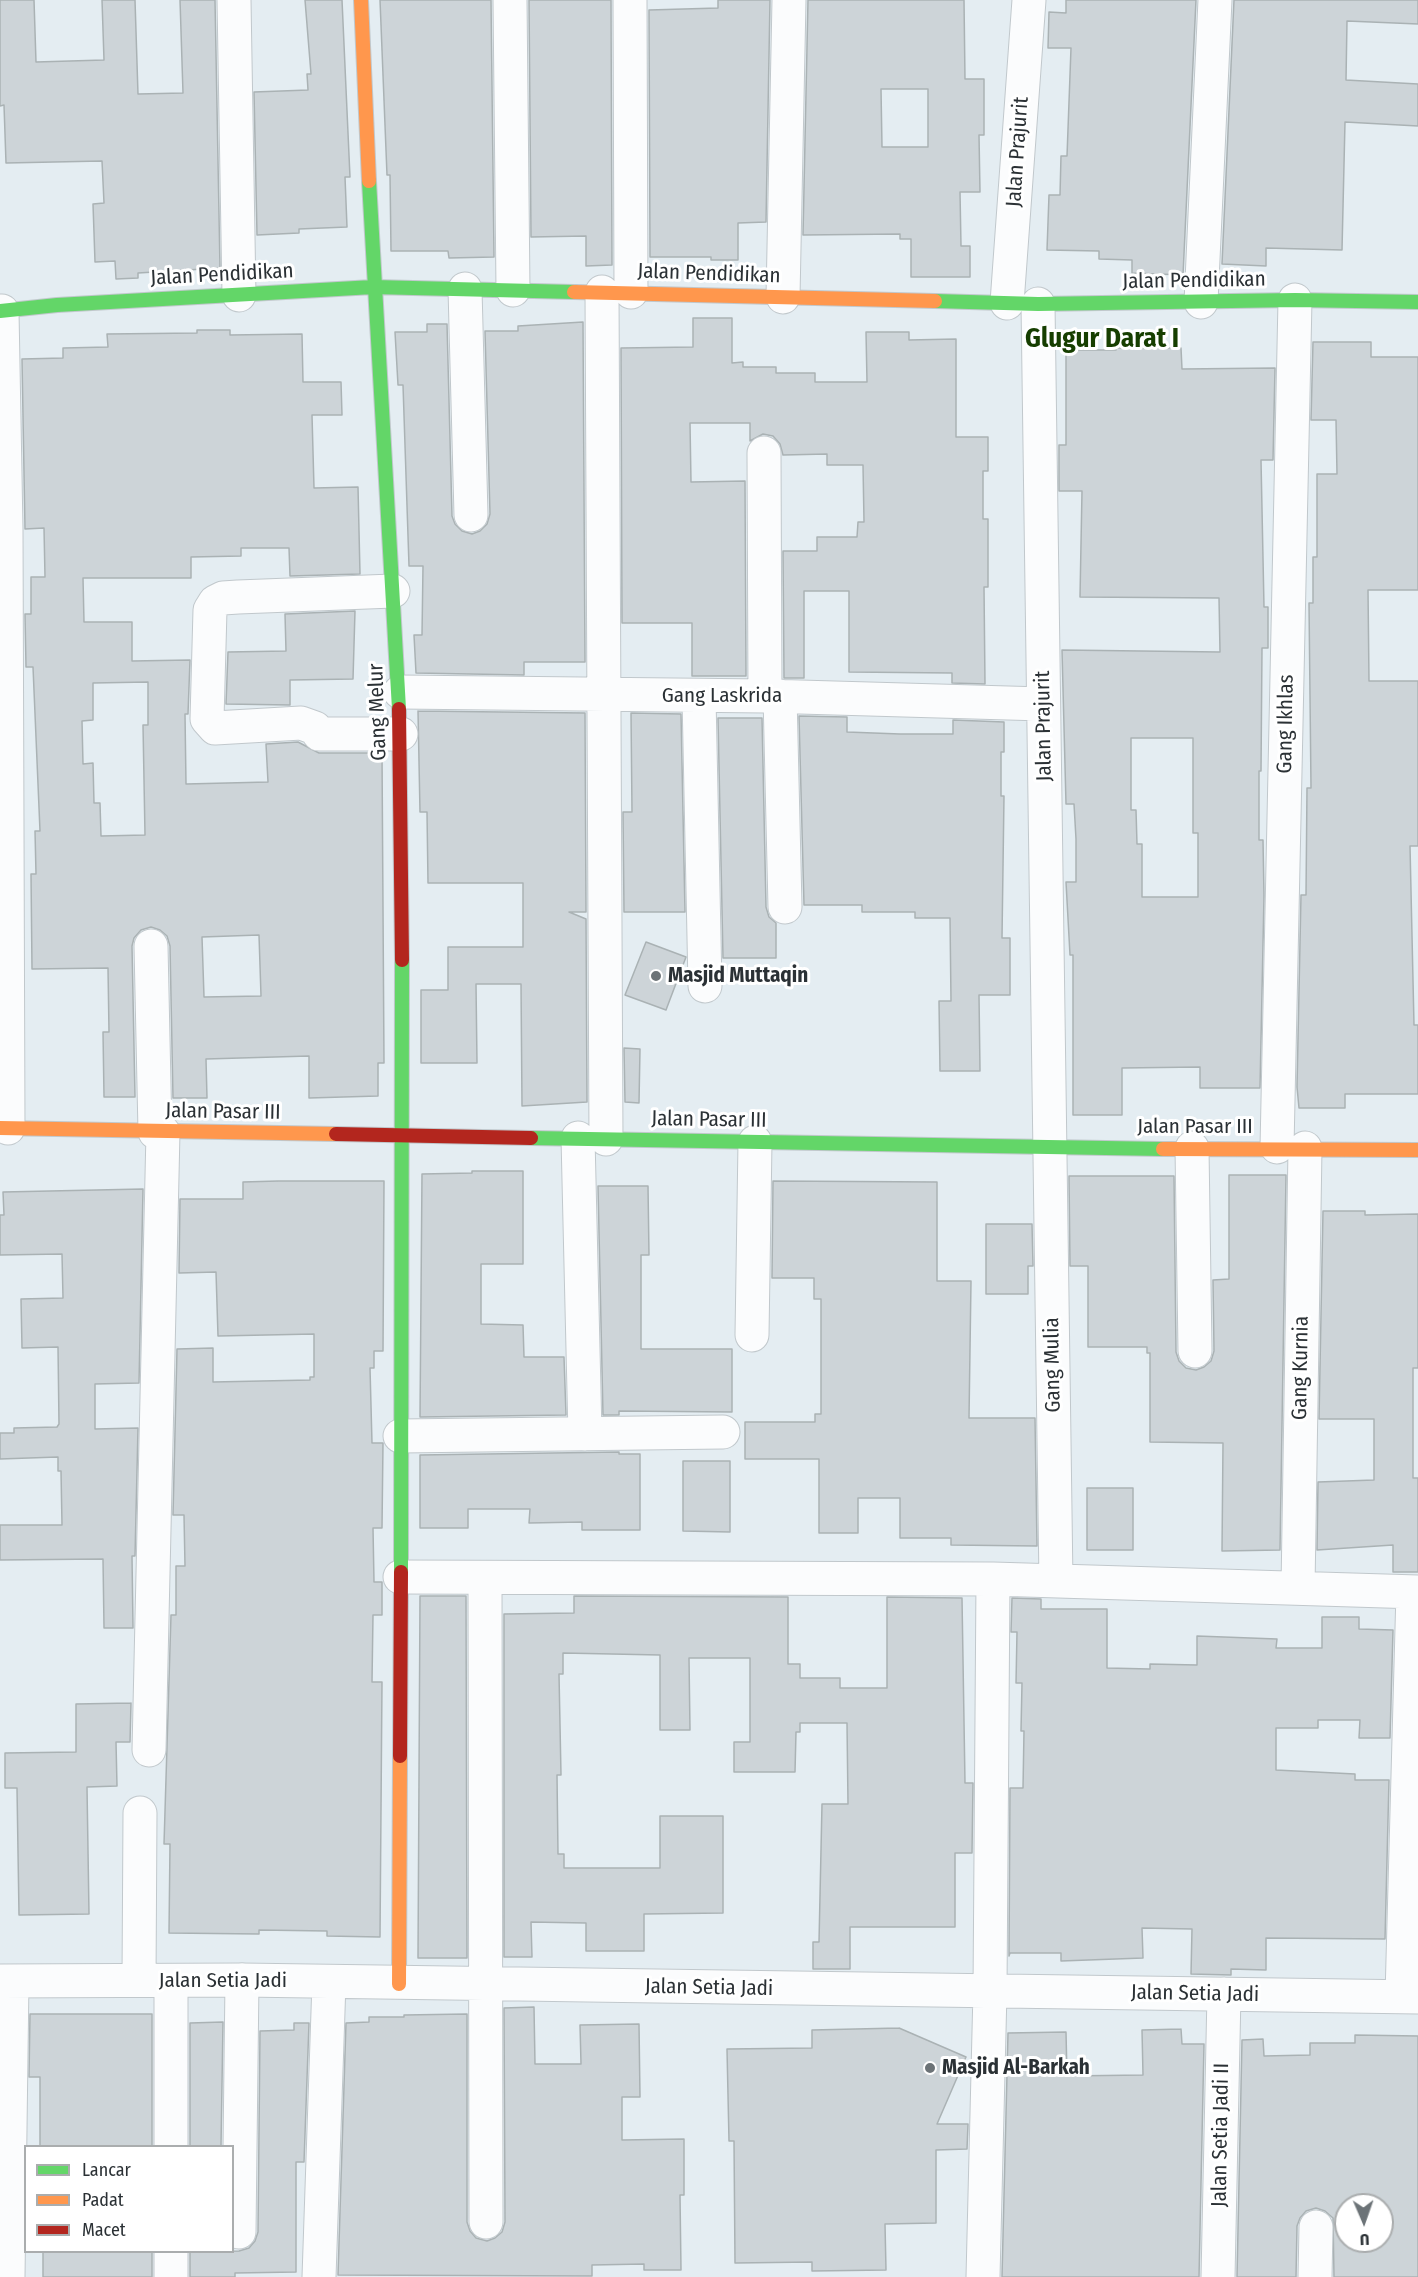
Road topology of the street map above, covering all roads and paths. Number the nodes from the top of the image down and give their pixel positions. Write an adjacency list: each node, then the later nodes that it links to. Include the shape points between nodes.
1 (234, 0): 12 (street)
2 (361, 0): 8 (street, Gang Melur)
3 (510, 0): 10 (street)
4 (630, 0): 11 (street)
5 (789, 0): 13 (street)
6 (1029, 0): 17 (street, Jalan Prajurit)
7 (1215, 0): 15 (street)
8 (373, 287): 9 (street, Jalan Pendidikan); 12 (street, Jalan Pendidikan); 21 (street, Gang Melur)
9 (465, 289): 10 (street, Jalan Pendidikan); 20 (street)
10 (513, 290): 11 (street, Jalan Pendidikan)
11 (617, 292): 13 (street, Jalan Pendidikan); 23 (street)
12 (239, 295): 18 (street, Jalan Pendidikan)
13 (783, 297): 17 (street, Jalan Pendidikan)
14 (1295, 300): 15 (street, Jalan Pendidikan); 16 (street, Jalan Pendidikan); 38 (street, Gang Ikhlas)
15 (1200, 302): 17 (street, Jalan Pendidikan)
16 (1418, 302)
17 (1023, 304): 26 (street, Jalan Prajurit)
18 (1, 311): 31 (street, via 6,542)
19 (764, 453): 24 (street)
20 (471, 515)
21 (393, 591): 22 (street, Gang Melur); 27 (street, via 238,597 215,602 210,610 207,719 215,728 301,723 315,728 319,734)
22 (400, 692): 23 (street, Gang Laskrida); 27 (street, Gang Melur)
23 (605, 694): 25 (street, Gang Laskrida); 34 (street)
24 (773, 696): 25 (street, Gang Laskrida); 26 (street, Gang Laskrida); 28 (street)
25 (699, 697): 30 (street)
26 (1043, 704): 36 (street, Jalan Prajurit)
27 (401, 734): 33 (street, Gang Melur)
28 (785, 906)
29 (151, 946): 32 (street)
30 (705, 986)
31 (4, 1128): 32 (street, Jalan Pasar III)
32 (159, 1132): 33 (street, Jalan Pasar III); 51 (street)
33 (403, 1136): 34 (street, Jalan Pasar III); 44 (street, Gang Melur)
34 (592, 1139): 35 (street, Jalan Pasar III); 43 (street)
35 (755, 1142): 36 (street, Jalan Pasar III); 40 (street)
36 (1050, 1148): 37 (street, Jalan Pasar III); 48 (street, Gang Mulia)
37 (1192, 1148): 38 (street, Jalan Pasar III); 41 (street)
38 (1291, 1148): 39 (street, Jalan Pasar III); 49 (street, Gang Kurnia)
39 (1418, 1150)
40 (752, 1335)
41 (1195, 1351)
42 (723, 1432): 43 (street)
43 (585, 1434): 44 (street)
44 (400, 1436): 45 (street, Gang Melur)
45 (400, 1577): 46 (street); 57 (street, Gang Melur)
46 (484, 1578): 47 (street); 58 (street)
47 (993, 1579): 48 (street); 59 (street)
48 (1056, 1581): 49 (street)
49 (1298, 1588): 50 (street)
50 (1415, 1597): 61 (street)
51 (149, 1750)
52 (140, 1813): 53 (street)
53 (155, 1980): 54 (street, Jalan Setia Jadi); 55 (street, Jalan Setia Jadi); 62 (street)
54 (242, 1980): 56 (street, Jalan Setia Jadi); 65 (street)
55 (6, 1981): 67 (street)
56 (329, 1982): 57 (street, Jalan Setia Jadi); 69 (street)
57 (399, 1984): 58 (street, Jalan Setia Jadi)
58 (486, 1985): 59 (street, Jalan Setia Jadi); 63 (street)
59 (990, 1991): 60 (street, Jalan Setia Jadi); 70 (street)
60 (1224, 1994): 61 (street, Jalan Setia Jadi); 71 (street, Jalan Setia Jadi II)
61 (1410, 1997)
62 (171, 2145)
63 (486, 2222)
64 (1316, 2227): 72 (street)
65 (239, 2232)
66 (171, 2253): 68 (street)
67 (8, 2277)
68 (171, 2277)
69 (319, 2277)
70 (983, 2277)
71 (1218, 2277)
72 (1315, 2277)

